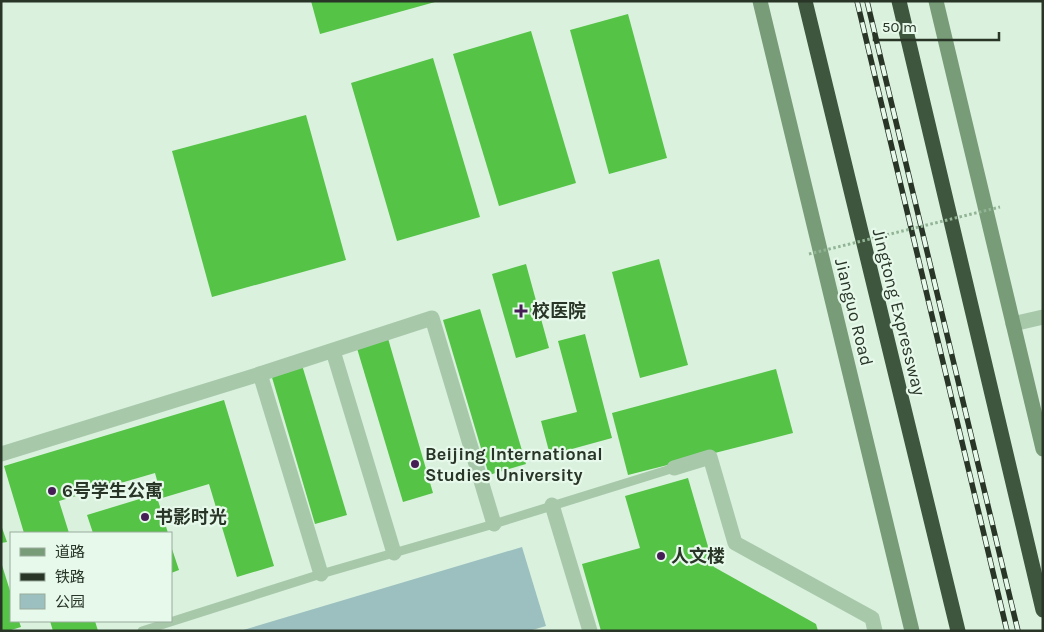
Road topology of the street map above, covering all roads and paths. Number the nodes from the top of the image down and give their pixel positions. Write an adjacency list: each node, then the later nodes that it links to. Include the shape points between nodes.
1 (760, 1): 24 (main road, Jianguo Road)
2 (805, 1): 25 (highway, Jingtong Expressway)
3 (899, 1): 18 (highway)
4 (936, 1): 8 (main road)
5 (1000, 207): 6 (path, bridge)
6 (809, 254)
7 (1043, 317): 8 (street)
8 (1013, 324): 11 (main road)
9 (333, 351): 10 (street); 15 (street, via 432,318); 16 (street)
10 (260, 374): 12 (street); 17 (street)
11 (1043, 449)
12 (1, 454)
13 (674, 468): 14 (lane); 23 (street, via 710,457 735,543 872,618)
14 (552, 505): 15 (lane); 22 (street)
15 (494, 524): 16 (lane)
16 (394, 553): 17 (lane)
17 (321, 574): 19 (lane)
18 (1043, 610)
19 (172, 621)
20 (170, 622): 21 (lane)
21 (142, 631)
22 (590, 631)
23 (875, 631)
24 (912, 631)
25 (958, 631)

